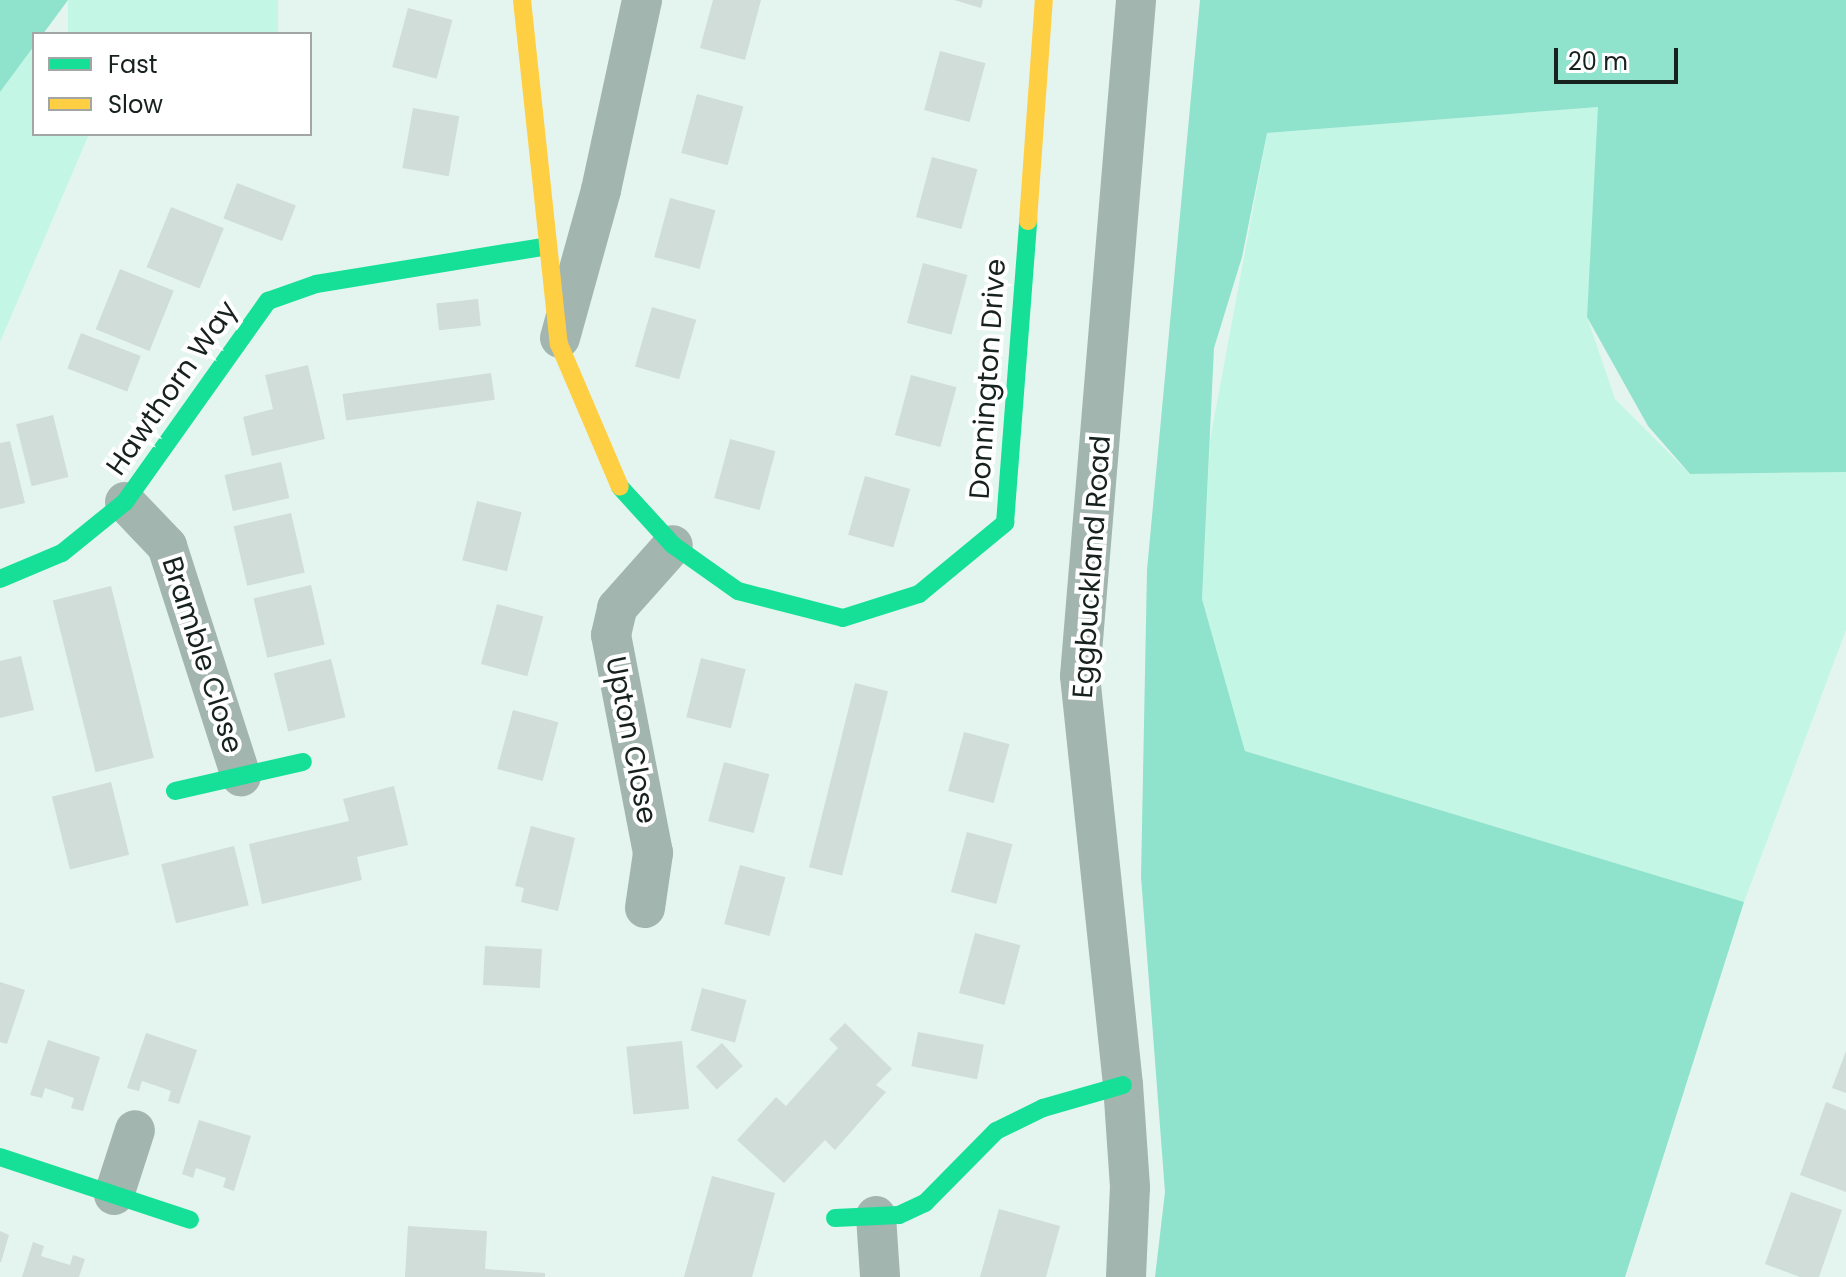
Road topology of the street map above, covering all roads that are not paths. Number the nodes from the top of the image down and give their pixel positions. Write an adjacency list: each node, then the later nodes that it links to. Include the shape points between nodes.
1 (522, 0): 5 (street, Donnington Drive)
2 (642, 0): 6 (street, via 601,190)
3 (1044, 0): 8 (street, Donnington Drive, via 1005,523 919,594 843,618 738,591)
4 (1136, 0): 14 (street, Eggbuckland Road, via 1080,676)
5 (548, 246): 6 (street, Donnington Drive); 7 (street, Hawthorn Way, via 316,284 268,301)
6 (559, 344): 8 (street, Donnington Drive, via 621,489)
7 (125, 502): 9 (street, Hawthorn Way, via 62,553); 11 (street, Bramble Close, via 167,546)
8 (673, 545): 13 (street, Upton Close, via 617,608 611,635 653,853)
9 (0, 579)
10 (303, 762): 11 (street, Bramble Close)
11 (241, 776): 12 (street, Bramble Close)
12 (175, 791)
13 (644, 908)
14 (1123, 1085): 18 (street, via 1043,1108 996,1131 925,1203 899,1215); 22 (street, Eggbuckland Road, via 1130,1187)
15 (135, 1130): 17 (street)
16 (0, 1157): 17 (street)
17 (114, 1195): 20 (street)
18 (876, 1216): 19 (street); 21 (street)
19 (835, 1218)
20 (190, 1220)
21 (880, 1277)
22 (1126, 1277)

